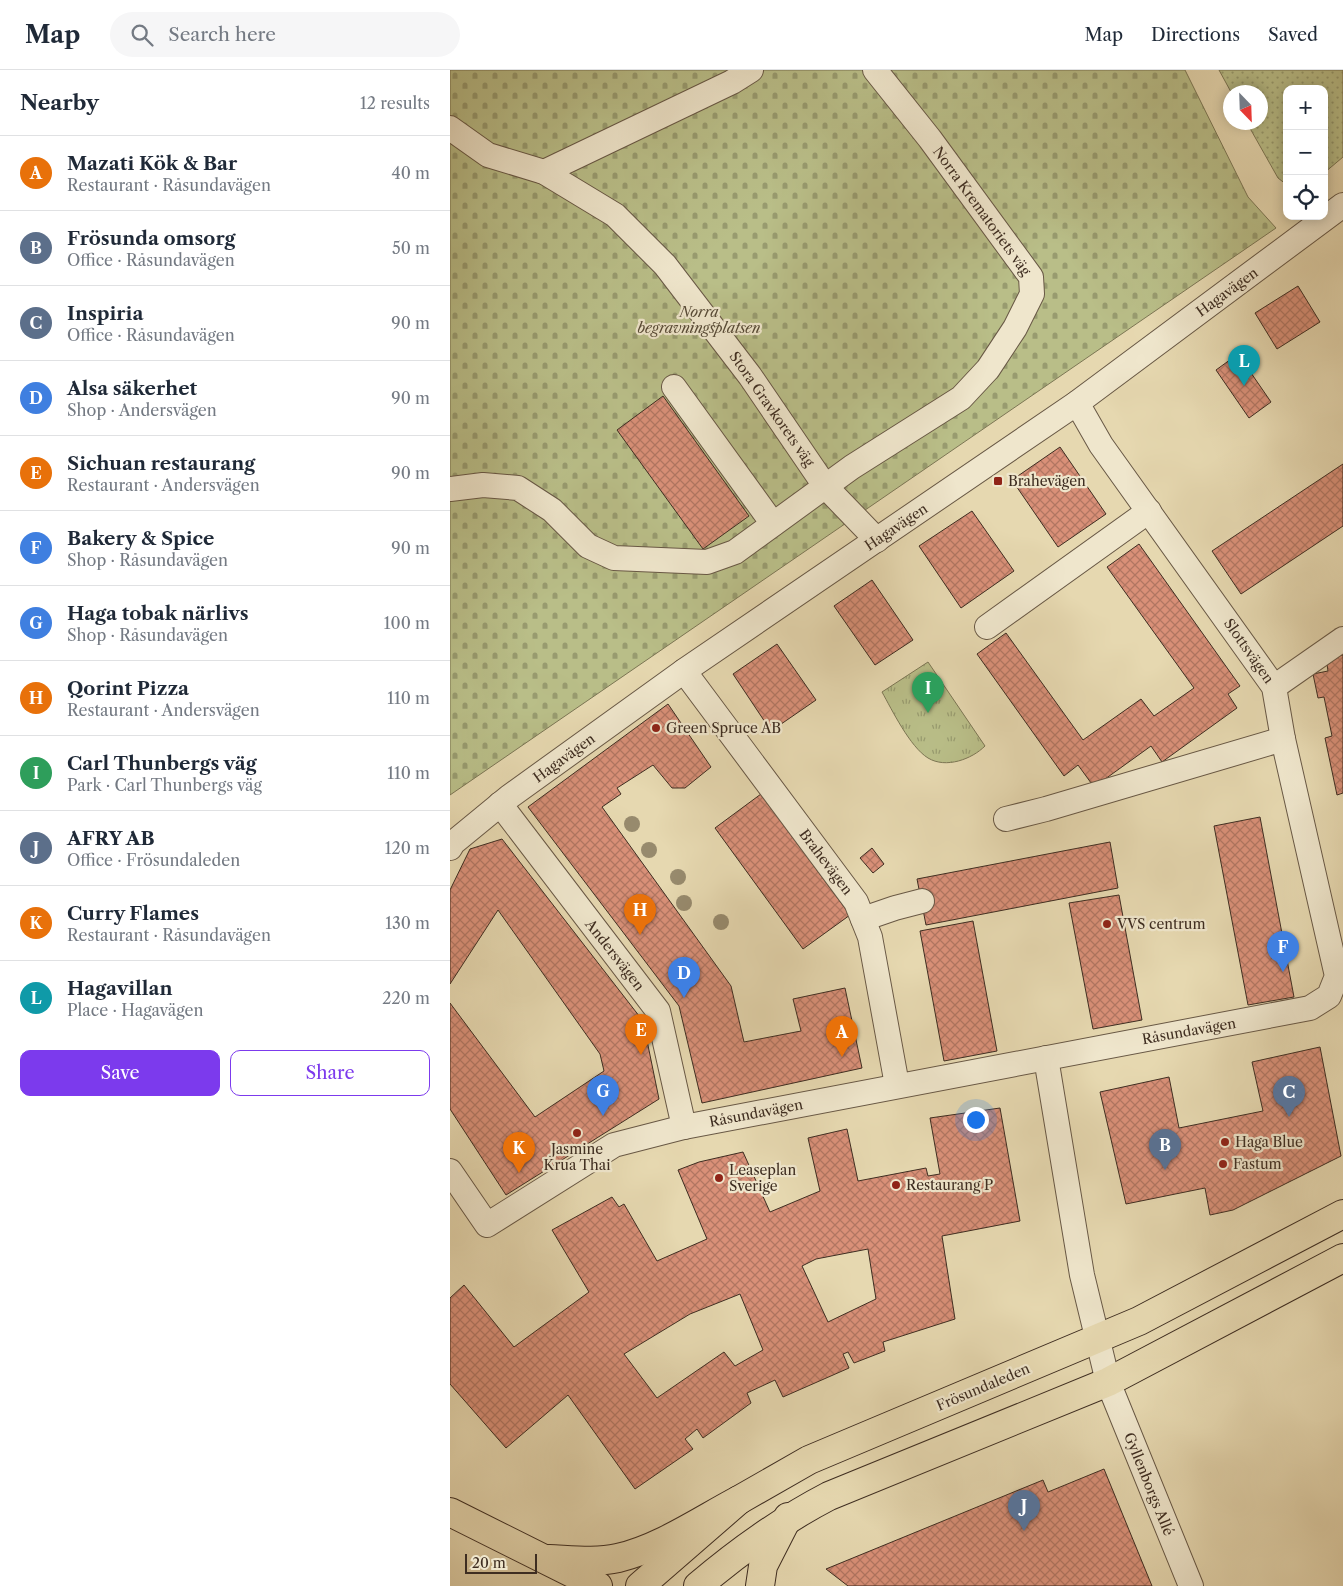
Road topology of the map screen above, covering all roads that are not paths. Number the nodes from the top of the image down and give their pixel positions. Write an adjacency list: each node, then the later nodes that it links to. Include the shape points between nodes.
1 (751, 70): 4 (street)
2 (875, 70): 8 (street, Norra Krematoriets väg, via 930,138 1031,277 1032,294 1015,328 988,369 961,398)
3 (450, 128): 4 (street, Stora Gravkorets väg, via 488,155)
4 (544, 172): 8 (street, Stora Gravkorets väg, via 615,215 665,265 750,376)
5 (1343, 205): 7 (street, Hagavägen)
6 (674, 387): 11 (street)
7 (1077, 403): 10 (street, Slottsvägen, via 1101,445); 12 (street, Hagavägen)
8 (825, 486): 11 (street, Norra Krematoriets väg); 12 (street, Stora Gravkorets väg)
9 (450, 489): 11 (street, Norra Krematoriets väg, via 483,485 518,488 552,510 588,546 614,558 707,562 735,552)
10 (1149, 511): 13 (street); 16 (street, Slottsvägen)
11 (772, 524)
12 (877, 540): 15 (street, Hagavägen)
13 (987, 626)
14 (1343, 640): 16 (street)
15 (684, 671): 18 (street, Hagavägen); 22 (street, Brahevägen)
16 (1274, 687): 17 (street, Slottsvägen)
17 (1283, 739): 19 (street); 23 (street, Slottsvägen, via 1337,976)
18 (500, 804): 20 (street, Hagavägen); 26 (street, Andersvägen, via 658,1011)
19 (1006, 818)
20 (450, 848)
21 (922, 902): 22 (street, via 895,908)
22 (859, 910): 25 (street, Brahevägen, via 870,937)
23 (1329, 996): 24 (street, Råsundavägen, via 1310,1008)
24 (1046, 1058): 25 (street, Råsundavägen); 30 (street, via 1082,1276)
25 (897, 1086): 26 (street, Råsundavägen)
26 (684, 1127): 27 (street, Råsundavägen, via 614,1144 487,1225)
27 (450, 1171)
28 (1343, 1214): 30 (main road, Frösundaleden)
29 (1343, 1258): 31 (main road)
30 (1097, 1340): 31 (street); 32 (main road, Frösundaleden, via 809,1460)
31 (1108, 1382): 34 (main road, via 829,1496); 40 (street, Gyllenborgs Allé)
32 (739, 1500): 35 (main road, via 644,1550 591,1561); 37 (main road, Frösundaleden)
33 (450, 1512): 35 (main road)
34 (788, 1518): 38 (main road); 39 (main road, via 763,1566)
35 (549, 1559): 36 (main road)
36 (598, 1586)
37 (640, 1586)
38 (698, 1586)
39 (760, 1586)
40 (1191, 1586)

